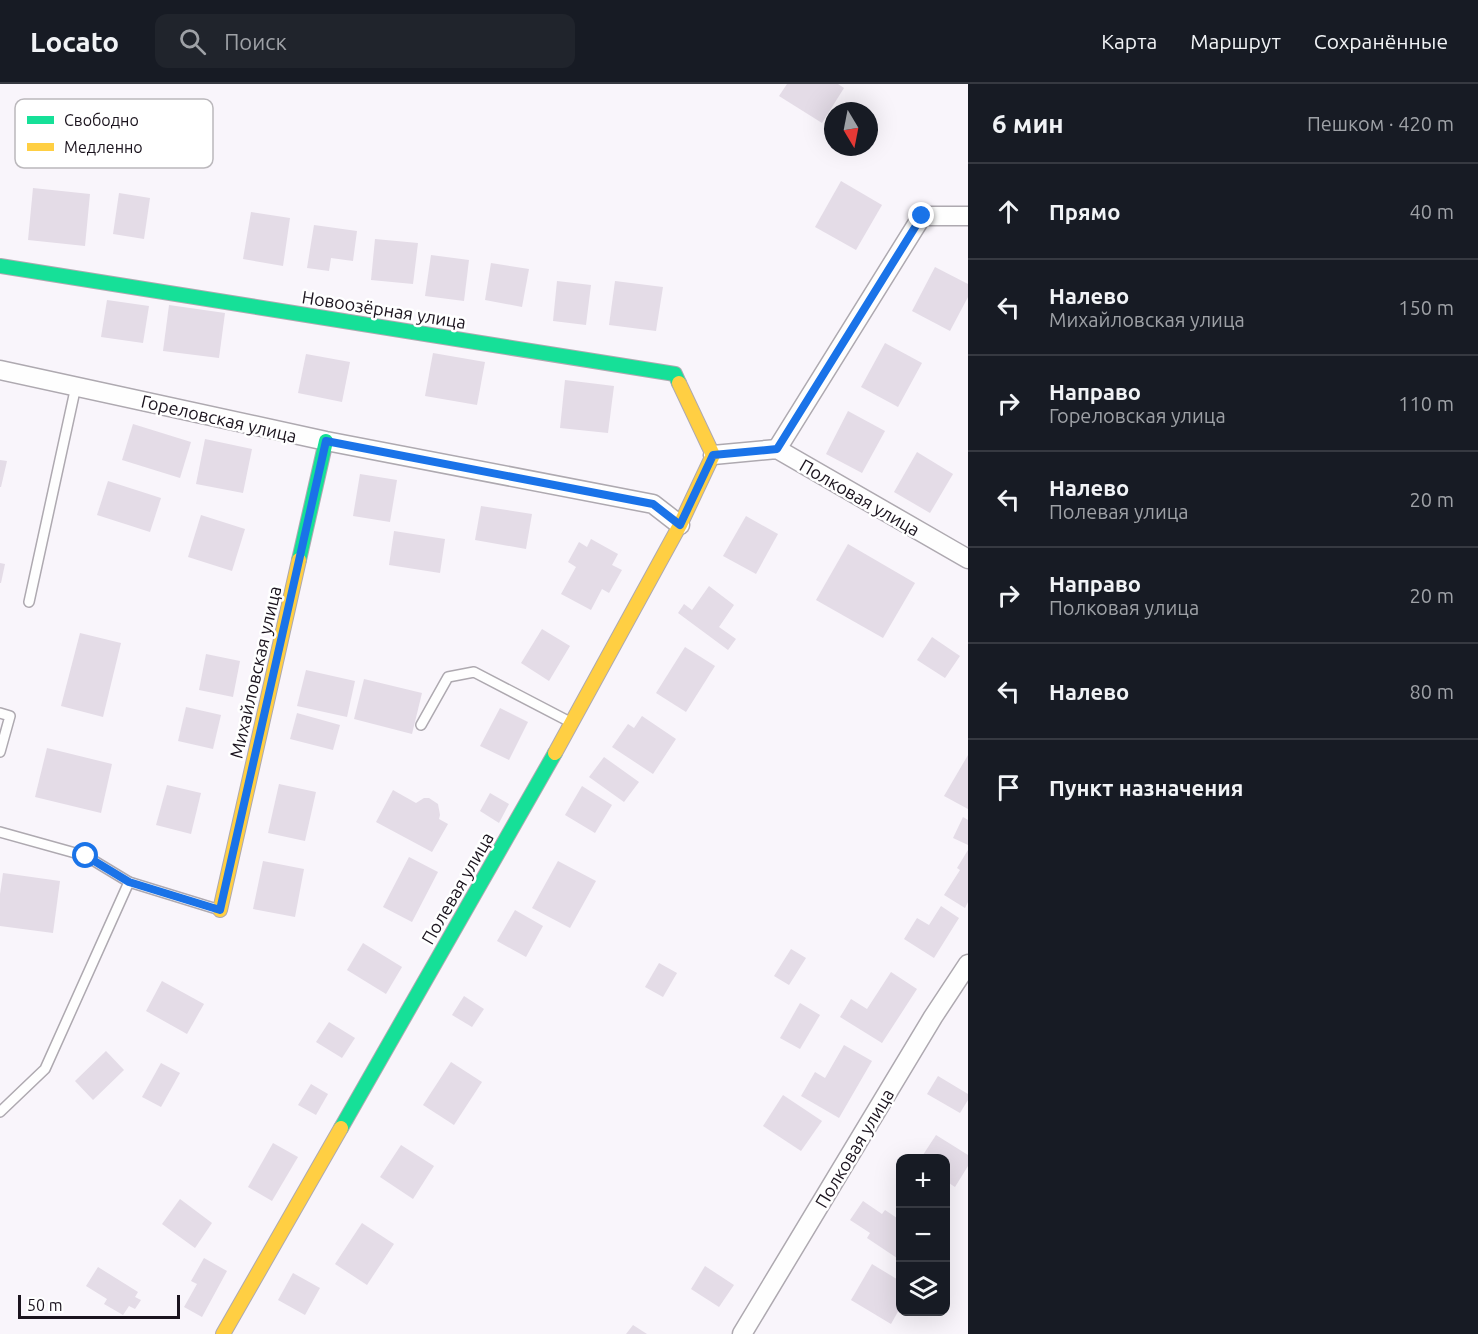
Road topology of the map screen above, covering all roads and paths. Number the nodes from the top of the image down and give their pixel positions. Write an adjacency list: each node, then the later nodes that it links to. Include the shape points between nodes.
1 (968, 216): 6 (street, via 922,216)
2 (0, 266): 7 (street, Новоозёрная улица, via 675,374)
3 (0, 370): 4 (street, Гореловская улица)
4 (76, 386): 5 (street, Гореловская улица); 10 (lane)
5 (326, 441): 8 (street, Гореловская улица, via 653,504); 17 (street, Михайловская улица)
6 (777, 449): 7 (street); 9 (street, Полковая улица)
7 (713, 455): 8 (street, Полевая улица)
8 (680, 525): 12 (street, Полевая улица)
9 (968, 559)
10 (29, 602)
11 (0, 713): 14 (lane, via 10,716)
12 (572, 723): 13 (lane, via 474,672 448,677); 20 (street, Полевая улица)
13 (421, 725)
14 (0, 752)
15 (0, 832): 16 (lane, via 86,856)
16 (129, 882): 17 (lane); 19 (lane, via 45,1069)
17 (220, 910)
18 (968, 964): 21 (street, Полковая улица)
19 (0, 1112)
20 (223, 1334)
21 (742, 1334)

